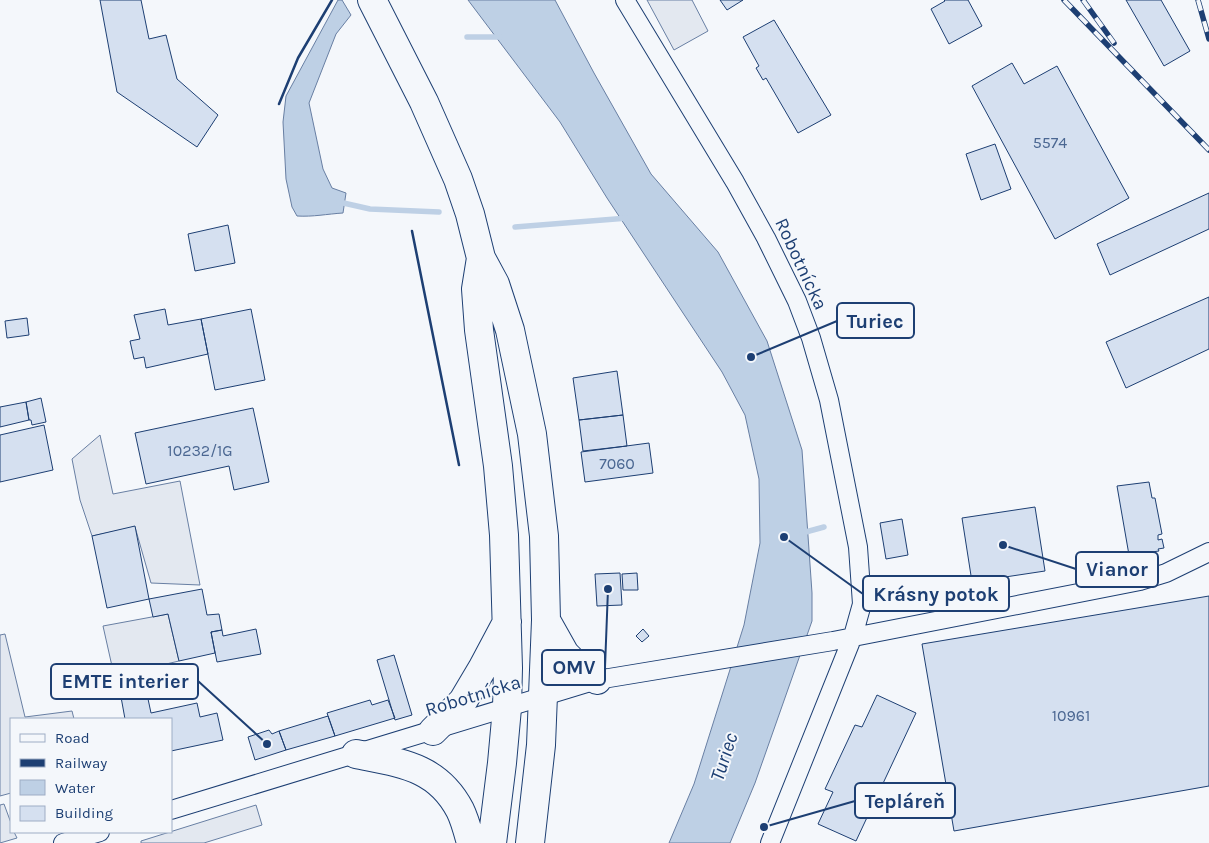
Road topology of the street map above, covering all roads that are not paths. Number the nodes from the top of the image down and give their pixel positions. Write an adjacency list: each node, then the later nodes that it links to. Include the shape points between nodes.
1 (372, 0): 3 (main road, via 440,136 458,179)
2 (625, 0): 7 (street, Robotnícka, via 766,238 811,338 829,400 858,546 862,604)
3 (482, 258): 5 (main road, via 496,284 510,330 532,434 544,536); 6 (main road, via 476,289 498,466)
4 (1209, 552): 7 (street, Robotnícka, via 1140,582)
5 (546, 620): 8 (main road, via 565,654); 9 (main road)
6 (507, 621): 10 (main road); 11 (main road, via 463,701)
7 (853, 636): 8 (street, Robotnícka); 19 (street)
8 (597, 680): 9 (street, Robotnícka)
9 (543, 696): 10 (street, Robotnícka); 18 (main road)
10 (507, 708): 11 (street, Robotnícka); 17 (main road)
11 (433, 731): 12 (street, Robotnícka)
12 (356, 754): 13 (street, Robotnícka); 16 (main road, via 396,762 420,770 438,781 461,812)
13 (172, 810)
14 (97, 833): 15 (street)
15 (63, 843)
16 (471, 843)
17 (492, 843)
18 (530, 843)
19 (770, 843)

